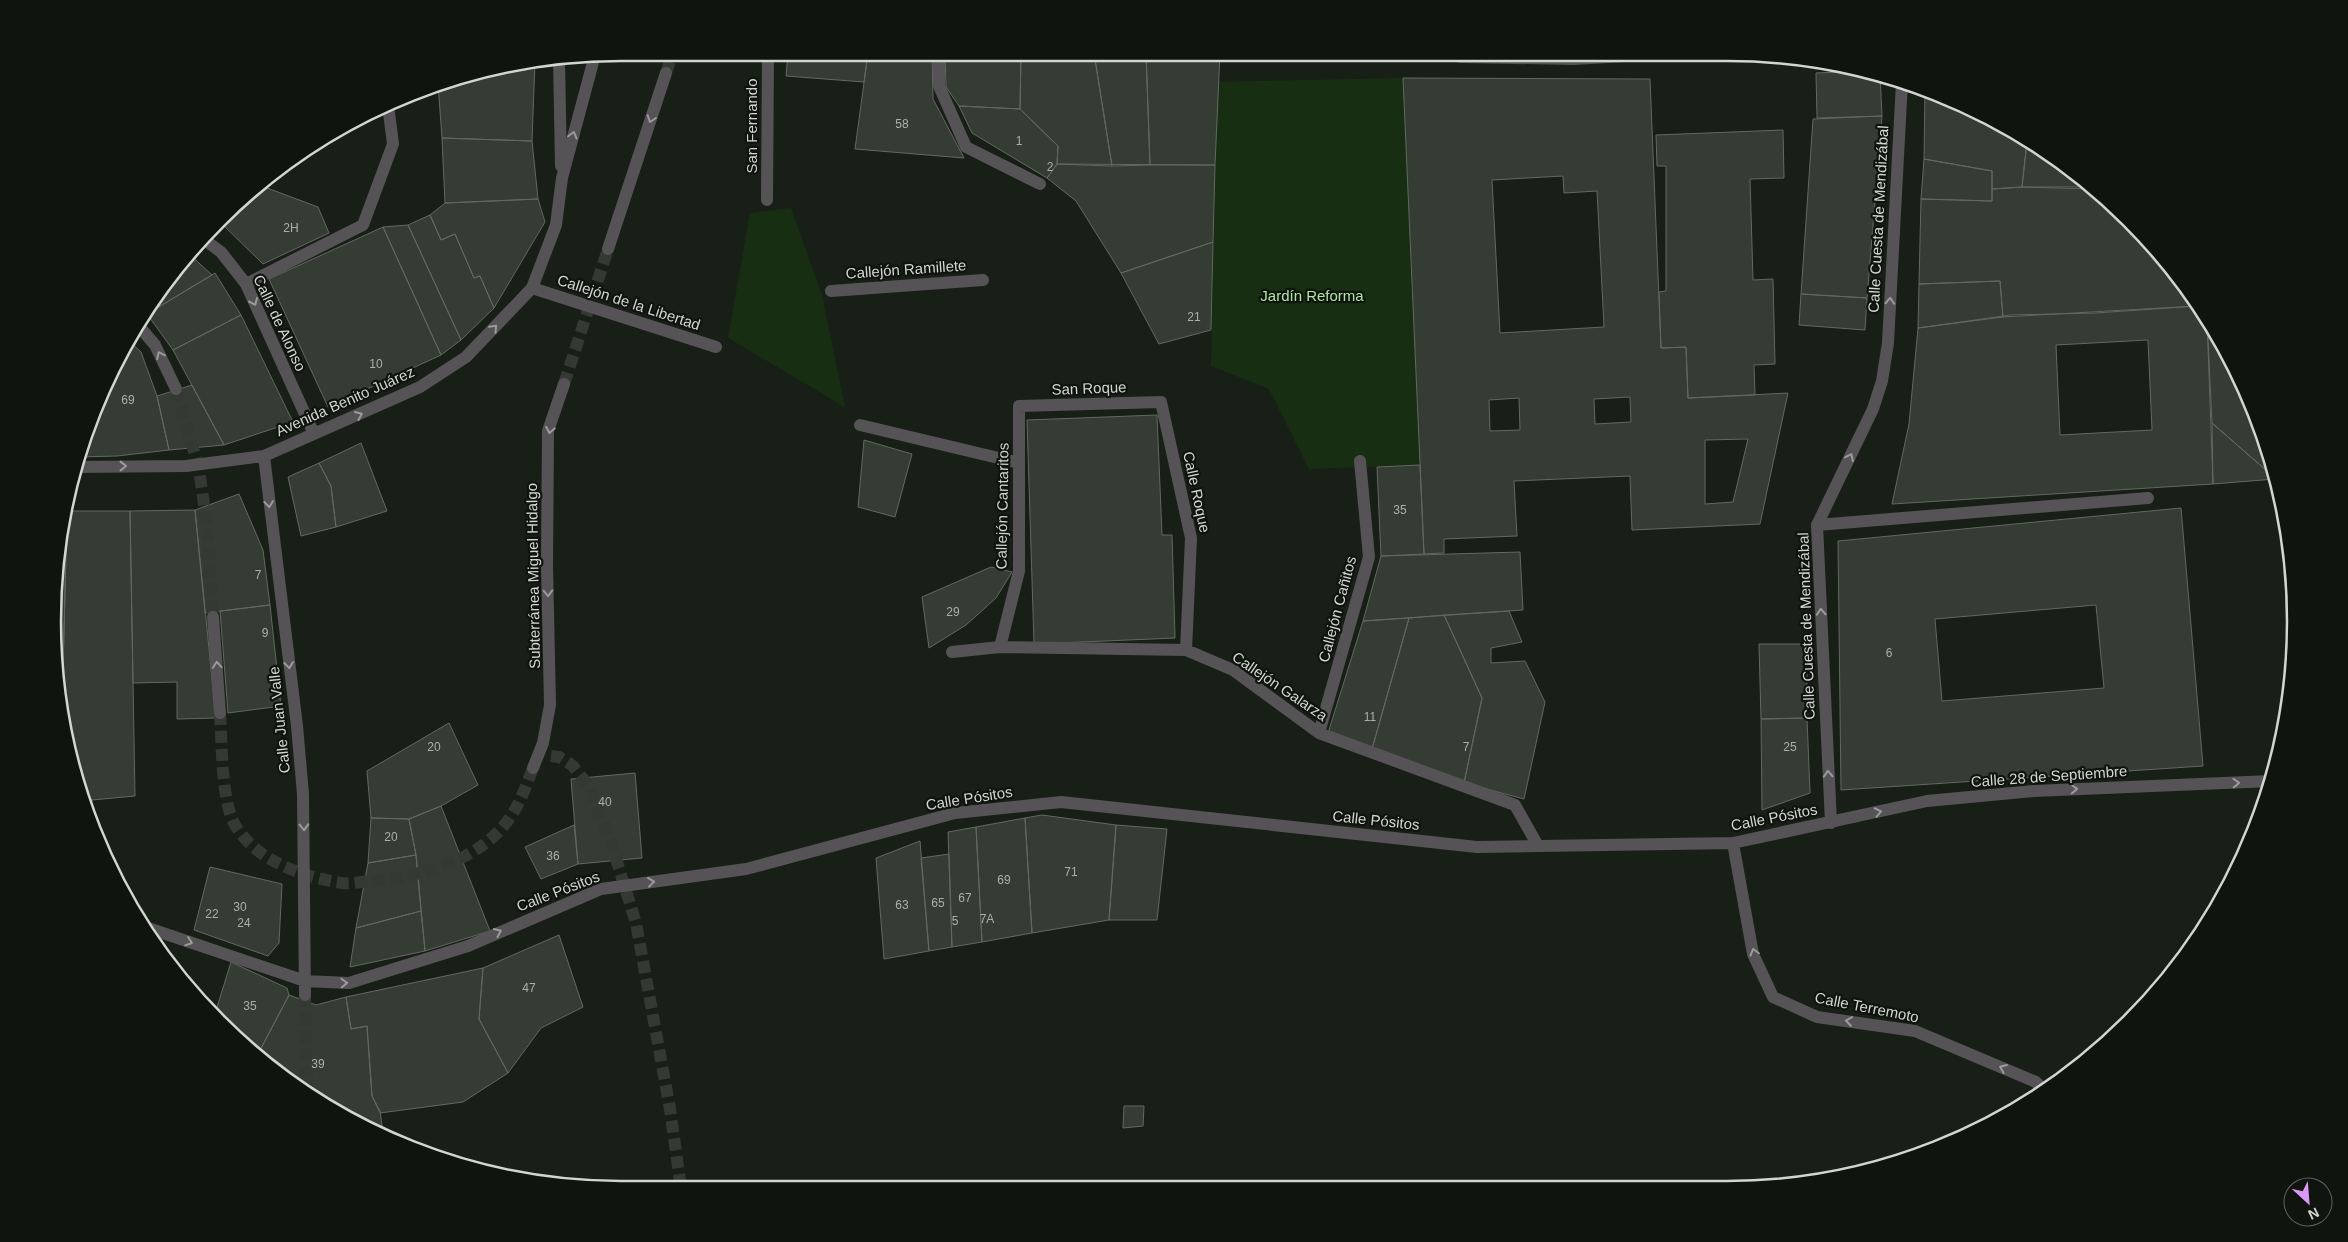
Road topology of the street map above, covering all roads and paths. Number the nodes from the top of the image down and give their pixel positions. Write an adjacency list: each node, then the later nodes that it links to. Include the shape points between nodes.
1 (768, 61): 10 (street, San Fernando)
2 (939, 61): 9 (street, via 939,86 966,147)
3 (593, 62): 8 (street, Avenida Benito Juárez, one-way to 3)
4 (559, 65): 8 (street)
5 (666, 73): 12 (street, one-way to 12)
6 (1902, 89): 30 (street, Calle Cuesta de Mendizábal, one-way to 6, via 1873,409 1882,381 1888,343)
7 (389, 112): 14 (street, via 393,144 363,225)
8 (562, 178): 15 (street, Avenida Benito Juárez, via 556,225)
9 (1040, 184)
10 (767, 200)
11 (209, 243): 14 (street, Calle de Alonso, via 221,252)
12 (608, 250)
13 (983, 280): 16 (street, Callejón Ramillete)
14 (246, 284): 24 (street, Calle de Alonso, one-way to 24)
15 (532, 288): 18 (street, Callejón de la Libertad); 24 (street, Avenida Benito Juárez, one-way to 15, via 420,387 466,357)
16 (831, 290)
17 (143, 331): 20 (street, one-way to 17, via 155,345)
18 (716, 347)
19 (564, 384): 37 (street, Subterránea Miguel Hidalgo, one-way to 37, via 548,431 550,705 545,755)
20 (176, 389)
21 (1161, 402): 22 (street, San Roque); 33 (street, Calle Roque, via 1191,538)
22 (1018, 406): 27 (street, Callejón Cantaritos)
23 (860, 425): 27 (street)
24 (314, 434): 25 (street, Avenida Benito Juárez)
25 (264, 456): 28 (street, Avenida Benito Juárez, one-way to 25, via 186,466); 43 (street, Calle Juan Valle, one-way to 43, via 302,785)
26 (1360, 461): 36 (street, Callejón Cañitos, via 1369,557)
27 (1019, 463): 32 (street, Callejón Cantaritos, via 1019,571)
28 (83, 466)
29 (2148, 498): 30 (street)
30 (1817, 525): 39 (street, Calle Cuesta de Mendizábal, one-way to 30)
31 (213, 617): 35 (street, one-way to 31)
32 (1000, 647): 33 (street, Callejón Galarza); 34 (street)
33 (1186, 650): 36 (street, Callejón Galarza, via 1233,670)
34 (952, 652)
35 (220, 713)
36 (1319, 733): 41 (street, Callejón Galarza, via 1515,805)
37 (533, 768)
38 (2263, 781): 39 (street, Calle 28 de Septiembre, one-way to 38, via 1927,801 2024,792)
39 (1831, 823): 40 (street, Calle Pósitos)
40 (1733, 843): 41 (street, Calle Pósitos); 45 (street, Calle Terremoto, one-way to 40, via 1915,1031 1817,1017 1773,997 1753,954)
41 (1538, 846): 43 (street, Calle Pósitos, one-way to 41, via 349,984 468,946 601,888 746,868 955,813 1061,802 1477,847)
42 (155, 930): 43 (street, Calle Pósitos, one-way to 43)
43 (305, 981): 44 (street, Calle Juan Valle)
44 (305, 995)
45 (2039, 1085)

